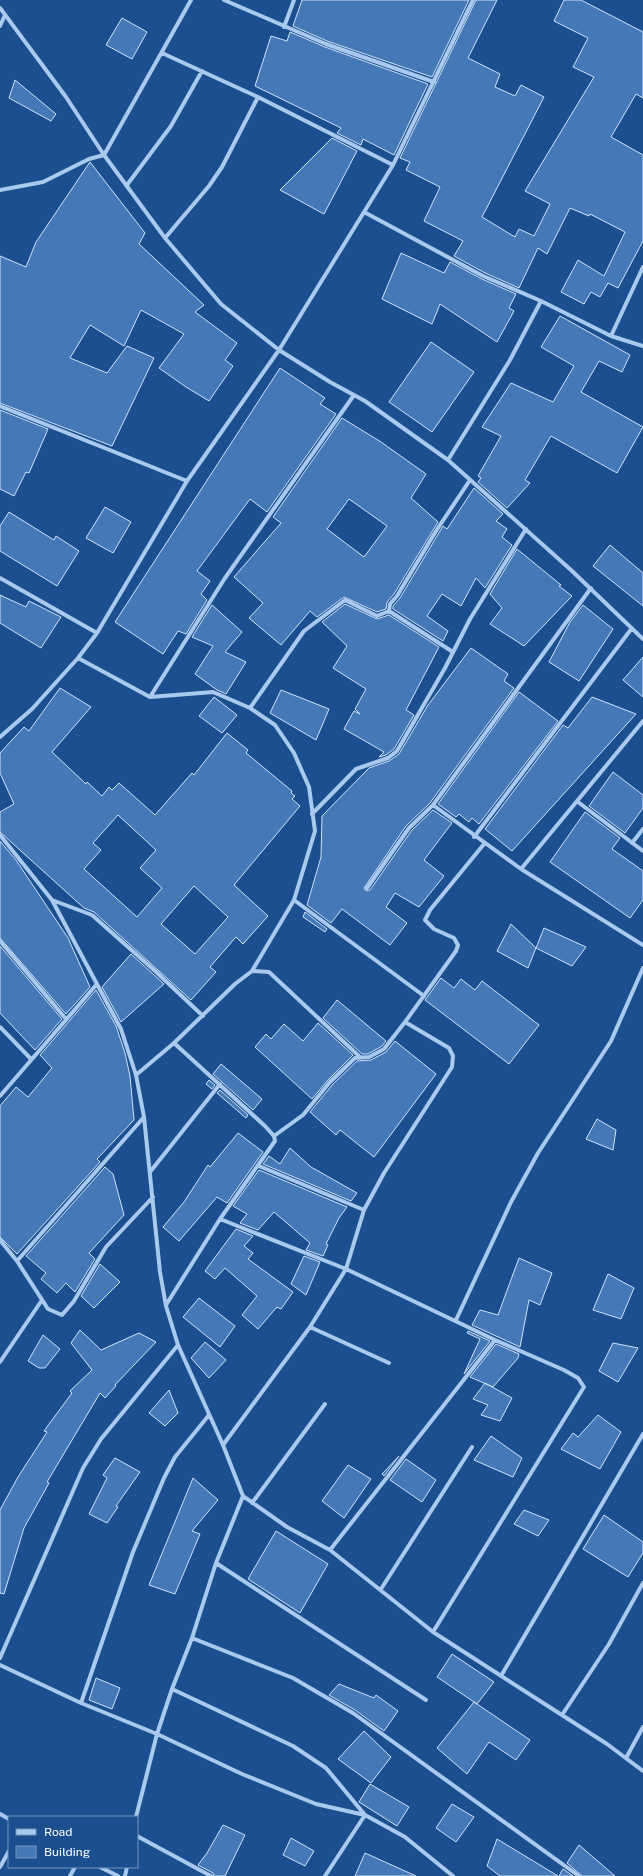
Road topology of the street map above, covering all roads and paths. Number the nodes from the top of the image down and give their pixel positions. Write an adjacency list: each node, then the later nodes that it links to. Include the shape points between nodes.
1 (191, 0): 9 (street)
2 (224, 0): 8 (street)
3 (294, 0): 8 (street)
4 (473, 0): 11 (street)
5 (0, 8): 6 (street)
6 (5, 15): 7 (street); 13 (street)
7 (0, 26)
8 (284, 27): 11 (street)
9 (162, 53): 10 (street); 13 (street)
10 (202, 71): 12 (street); 15 (street, via 171,126)
11 (434, 82): 14 (street)
12 (258, 97): 14 (street); 18 (street, via 210,186)
13 (104, 155): 15 (street); 16 (street, via 89,159 43,182)
14 (394, 165): 17 (street)
15 (127, 184): 18 (street)
16 (0, 190)
17 (364, 212): 20 (street, via 483,276); 23 (street)
18 (165, 238): 23 (street, via 221,304)
19 (643, 266): 21 (street)
20 (541, 301): 21 (street); 26 (street, via 510,360)
21 (611, 336): 22 (street)
22 (643, 346)
23 (279, 350): 24 (street); 28 (street)
24 (354, 395): 26 (street); 38 (street, via 225,578)
25 (0, 406): 28 (street)
26 (448, 460): 27 (street)
27 (470, 480): 29 (street); 32 (street, via 390,604)
28 (187, 481): 34 (street)
29 (526, 529): 31 (street); 36 (street, via 470,619)
30 (0, 578): 34 (street)
31 (591, 588): 33 (street); 43 (street)
32 (389, 611): 36 (street); 39 (street, via 377,616 344,600 304,631)
33 (632, 628): 35 (street); 47 (street)
34 (97, 633): 37 (street)
35 (643, 639)
36 (453, 652): 44 (street, via 397,751 388,758 356,769)
37 (78, 658): 38 (street); 41 (street, via 32,709)
38 (150, 697): 39 (street, via 213,692)
39 (250, 708): 44 (street, via 275,724 294,753 309,787)
40 (643, 721): 42 (street)
41 (0, 737)
42 (578, 802): 48 (street); 51 (street)
43 (433, 805): 47 (street); 52 (street, via 409,828)
44 (312, 814): 54 (street, via 315,831)
45 (643, 829): 48 (street)
46 (0, 835): 53 (street)
47 (474, 837): 49 (street)
48 (632, 843): 50 (street)
49 (484, 844): 51 (street); 60 (street, via 430,910 425,920 434,929 454,938 458,945)
50 (643, 851)
51 (521, 869): 56 (street)
52 (367, 888)
53 (52, 900): 59 (street); 61 (street, via 92,915)
54 (294, 900): 58 (street); 60 (street)
55 (0, 941): 62 (street)
56 (643, 945)
57 (643, 968): 83 (street, via 611,1041 538,1153 511,1202)
58 (252, 971): 61 (street); 66 (street, via 269,972)
59 (97, 984): 62 (street); 68 (street, via 121,1029)
60 (424, 996): 63 (street)
61 (203, 1016): 65 (street)
62 (66, 1019): 67 (street)
63 (405, 1022): 66 (street, via 384,1049 370,1057); 76 (street, via 449,1048 454,1056 452,1067 384,1173)
64 (0, 1027): 67 (street)
65 (174, 1043): 68 (street); 69 (street)
66 (360, 1057): 72 (street, via 355,1058 330,1082 303,1114)
67 (32, 1059): 70 (street)
68 (136, 1074): 71 (street)
69 (220, 1084): 72 (street); 74 (street)
70 (0, 1096)
71 (144, 1117): 74 (street); 79 (street)
72 (274, 1136): 73 (street, via 275,1141)
73 (259, 1166): 76 (street); 77 (street)
74 (150, 1172): 75 (street)
75 (152, 1197): 81 (street, via 106,1247 74,1301 62,1315 48,1309); 82 (street)
76 (364, 1210): 80 (street)
77 (220, 1219): 80 (street); 82 (street)
78 (0, 1240): 79 (street)
79 (17, 1261): 81 (street)
80 (346, 1268): 83 (street); 84 (street)
81 (42, 1300): 87 (street)
82 (166, 1306): 86 (street)
83 (456, 1320): 85 (street)
84 (310, 1327): 88 (street); 92 (street)
85 (495, 1340): 96 (street); 100 (street, via 564,1370 578,1378 584,1386)
86 (178, 1345): 90 (street); 102 (street, via 101,1439 83,1468)
87 (0, 1362)
88 (389, 1363)
89 (325, 1404): 95 (street)
90 (209, 1415): 92 (street); 107 (street, via 179,1452 164,1478 132,1552)
91 (643, 1434): 104 (street)
92 (223, 1445): 94 (street)
93 (472, 1447): 99 (street)
94 (243, 1496): 95 (street); 97 (street)
95 (252, 1503): 96 (street, via 287,1527)
96 (330, 1550): 99 (street)
97 (216, 1563): 101 (street); 106 (street)
98 (643, 1583): 108 (street, via 609,1644)
99 (381, 1590): 100 (street)
100 (433, 1632): 104 (street)
101 (192, 1638): 105 (street); 123 (street, via 293,1678 353,1713)
102 (0, 1658)
103 (0, 1665): 107 (street)
104 (501, 1676): 108 (street)
105 (172, 1689): 110 (street); 113 (street, via 304,1753 326,1768)
106 (426, 1700)
107 (81, 1703): 110 (street)
108 (562, 1715): 111 (street)
109 (643, 1728): 111 (street)
110 (157, 1734): 113 (street, via 242,1774 316,1804); 114 (street)
111 (626, 1758): 112 (street)
112 (643, 1771)
113 (365, 1815): 121 (street); 122 (street, via 405,1837)
114 (136, 1816)
115 (138, 1837): 120 (street)
116 (8, 1853): 117 (street)
117 (0, 1867)
118 (102, 1868): 119 (street)
119 (118, 1876)
120 (211, 1876)
121 (325, 1876)
122 (453, 1876)
123 (578, 1876)

